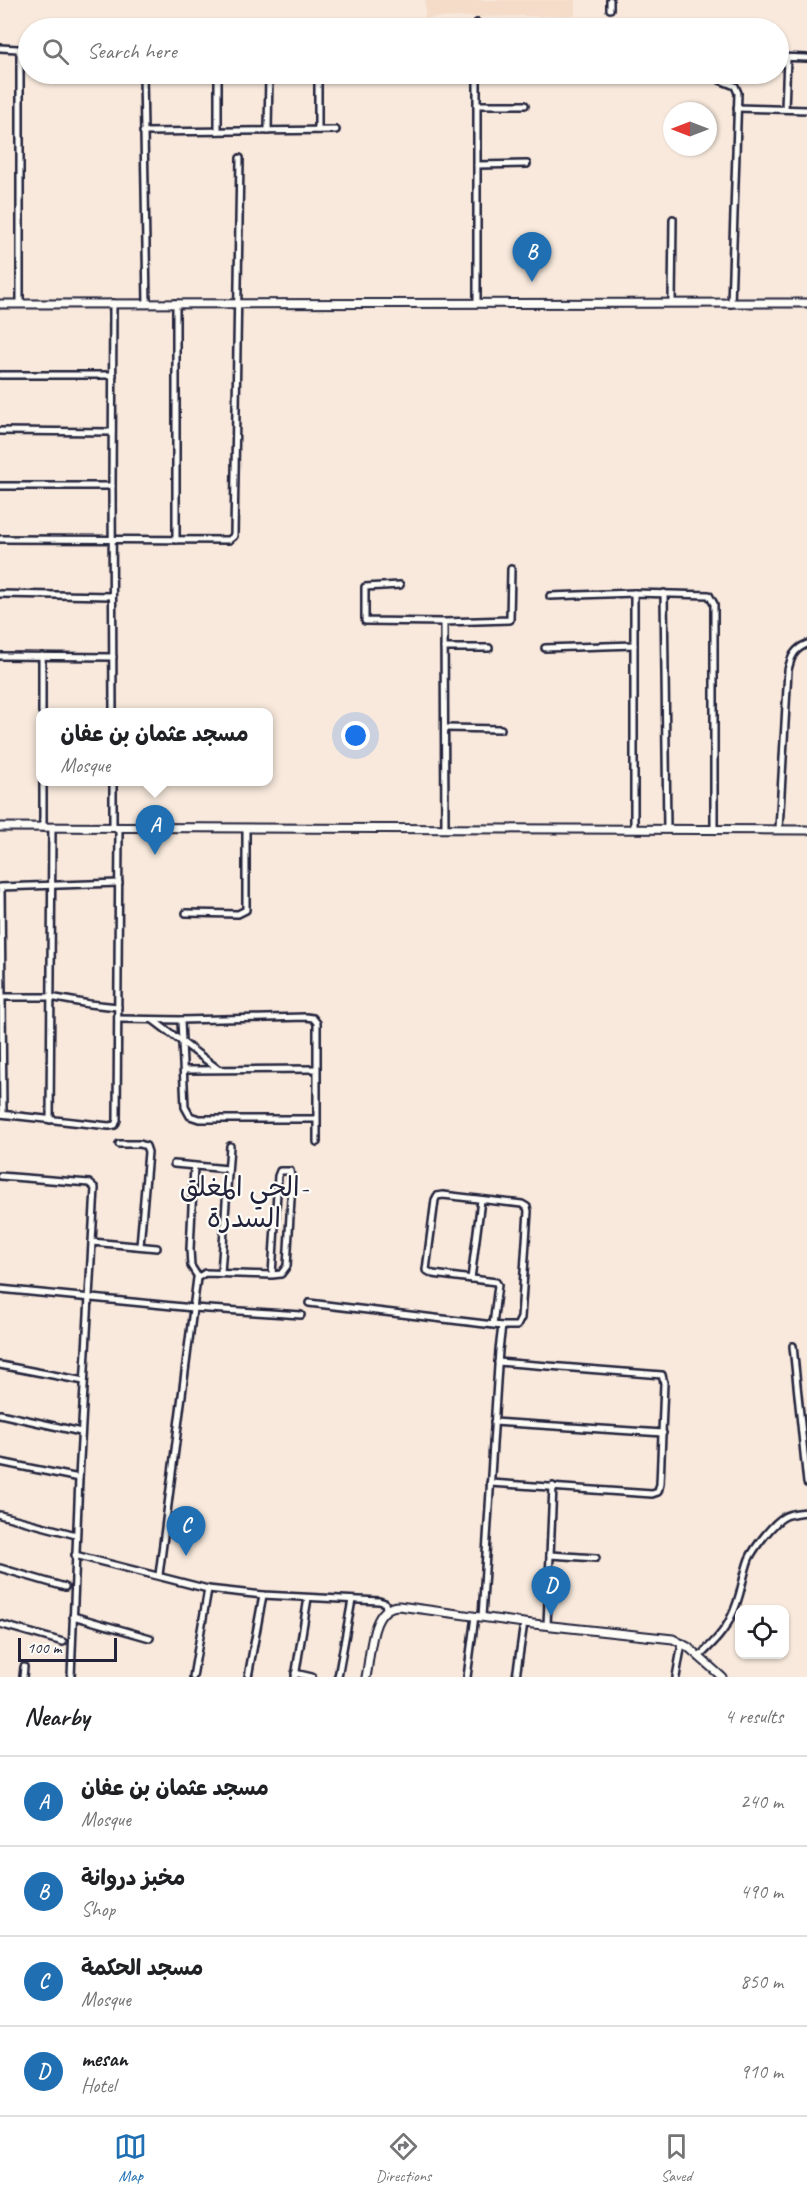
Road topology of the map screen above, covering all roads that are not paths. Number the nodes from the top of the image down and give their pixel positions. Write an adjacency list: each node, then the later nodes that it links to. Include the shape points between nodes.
1 (610, 0): 2 (street)
2 (610, 9)
3 (0, 48): 4 (street)
4 (18, 49)
5 (789, 58): 6 (street)
6 (807, 58)
7 (20, 84): 30 (street)
8 (143, 84): 24 (street)
9 (218, 84): 22 (street)
10 (269, 84): 23 (street)
11 (318, 84): 20 (street)
12 (477, 84): 15 (street)
13 (729, 84): 17 (street, via 736,87)
14 (786, 84): 18 (street)
15 (477, 105): 16 (street); 27 (street)
16 (525, 105)
17 (737, 108): 18 (street); 38 (street)
18 (785, 109): 19 (street)
19 (807, 110)
20 (318, 130): 21 (street); 23 (street)
21 (336, 130)
22 (218, 131): 23 (street); 24 (street)
23 (268, 131)
24 (143, 132): 32 (street)
25 (240, 158): 34 (street)
26 (527, 164): 27 (street)
27 (477, 165): 29 (street)
28 (673, 219): 35 (street)
29 (477, 302): 34 (street); 35 (street)
30 (20, 303): 31 (street); 37 (street)
31 (113, 303): 32 (street); 40 (street)
32 (147, 303): 33 (street)
33 (176, 303): 34 (street); 47 (street)
34 (237, 303): 47 (street, via 234,537)
35 (672, 303): 38 (street)
36 (807, 303): 38 (street)
37 (0, 304)
38 (730, 304)
39 (0, 375): 40 (street)
40 (113, 375): 42 (street)
41 (0, 430): 42 (street)
42 (112, 432): 44 (street)
43 (0, 486): 44 (street)
44 (112, 486): 46 (street)
45 (0, 539): 46 (street)
46 (112, 539): 47 (street); 53 (street)
47 (176, 540)
48 (511, 569): 55 (street, via 510,620)
49 (400, 585): 55 (street, via 364,588 365,621)
50 (634, 593): 51 (street); 54 (street); 57 (street)
51 (664, 593): 76 (street); 77 (street, via 709,595 714,604)
52 (0, 594): 53 (street)
53 (112, 596): 63 (street)
54 (550, 596)
55 (444, 622): 58 (street)
56 (807, 644): 78 (street, via 793,654 788,670)
57 (634, 645): 60 (street); 75 (street)
58 (444, 648): 59 (street); 66 (street)
59 (489, 648)
60 (545, 648)
61 (0, 656): 62 (street)
62 (42, 656): 63 (street); 64 (street)
63 (113, 657): 65 (street)
64 (42, 708)
65 (113, 708)
66 (445, 728): 67 (street); 74 (street)
67 (501, 729)
68 (43, 786): 71 (street)
69 (113, 786): 72 (street)
70 (0, 827): 71 (street)
71 (48, 828): 72 (street); 81 (street)
72 (116, 828): 73 (street); 80 (street)
73 (246, 828): 74 (street); 83 (street, via 246,910 238,914)
74 (445, 828): 75 (street)
75 (634, 829): 76 (street)
76 (667, 829): 77 (street)
77 (714, 829): 78 (street)
78 (779, 829): 79 (street)
79 (807, 830)
80 (119, 883): 81 (street); 86 (street)
81 (50, 885): 82 (street); 85 (street)
82 (0, 887): 84 (street)
83 (186, 914)
84 (1, 997): 85 (street); 94 (street)
85 (50, 997): 86 (street); 96 (street)
86 (118, 1007): 87 (street)
87 (118, 1018): 88 (street); 96 (street, via 116,1125)
88 (152, 1019): 89 (street); 90 (street)
89 (181, 1020): 90 (street); 91 (street, via 313,1018 317,1023)
90 (182, 1042): 92 (street); 93 (street)
91 (316, 1069): 93 (street); 95 (street)
92 (184, 1070): 93 (street); 95 (street, via 185,1110 194,1118)
93 (219, 1070)
94 (1, 1114): 96 (street)
95 (316, 1119): 97 (street)
96 (50, 1120)
97 (317, 1142)
98 (119, 1144): 106 (street, via 140,1144 148,1152)
99 (230, 1146): 102 (street)
100 (174, 1164): 101 (street)
101 (194, 1166): 102 (street); 110 (street, via 190,1249 191,1266)
102 (228, 1169): 108 (street)
103 (0, 1176): 105 (street, via 92,1185)
104 (481, 1200): 111 (street); 111 (street, via 437,1196 430,1232 427,1271); 118 (street, via 522,1204 528,1209 520,1323 515,1327)
105 (92, 1242): 106 (street); 113 (street)
106 (140, 1246): 107 (street)
107 (157, 1248)
108 (221, 1273): 109 (street); 110 (street)
109 (272, 1275): 109 (street, via 281,1274 287,1266 292,1182 290,1171 284,1170 278,1176)
110 (198, 1276): 115 (street)
111 (471, 1278): 117 (street, via 498,1284)
112 (0, 1289): 113 (street)
113 (88, 1298): 115 (street); 122 (street)
114 (309, 1303): 117 (street)
115 (193, 1308): 116 (street); 139 (street)
116 (301, 1315)
117 (493, 1325): 118 (street)
118 (502, 1326): 120 (street)
119 (793, 1346): 130 (street)
120 (498, 1362): 124 (street); 126 (street, via 662,1375)
121 (0, 1365): 122 (street)
122 (84, 1381): 125 (street)
123 (0, 1414): 125 (street)
124 (494, 1422): 126 (street); 129 (street)
125 (81, 1432): 128 (street)
126 (663, 1434): 131 (street, via 657,1493)
127 (0, 1462): 128 (street)
128 (79, 1478): 134 (street)
129 (490, 1483): 131 (street); 147 (street)
130 (807, 1483)
131 (553, 1486): 136 (street)
132 (807, 1512): 154 (street, via 778,1521 753,1552 731,1618)
133 (0, 1515): 134 (street)
134 (76, 1535): 135 (street)
135 (75, 1555): 139 (street); 146 (street)
136 (550, 1555): 137 (street); 150 (street)
137 (596, 1558)
138 (0, 1568): 140 (street)
139 (159, 1575): 141 (street)
140 (65, 1587)
141 (208, 1589): 142 (street); 159 (street)
142 (263, 1595): 143 (street); 160 (street)
143 (308, 1598): 144 (street); 156 (street)
144 (352, 1600): 145 (street, via 382,1602); 162 (street)
145 (386, 1608): 147 (street, via 408,1606); 163 (street, via 376,1623)
146 (73, 1616): 151 (street); 158 (street)
147 (479, 1617): 148 (street); 164 (street)
148 (524, 1623): 150 (street); 165 (street)
149 (0, 1624): 152 (street)
150 (546, 1625): 153 (street, via 670,1638)
151 (150, 1638)
152 (63, 1642)
153 (682, 1643): 154 (street); 166 (street)
154 (699, 1657): 167 (street)
155 (24, 1667): 157 (street)
156 (295, 1675): 161 (street)
157 (23, 1677)
158 (70, 1677)
159 (193, 1677)
160 (249, 1677)
161 (312, 1677)
162 (338, 1677)
163 (366, 1677)
164 (467, 1677)
165 (516, 1677)
166 (676, 1677)
167 (722, 1677)

